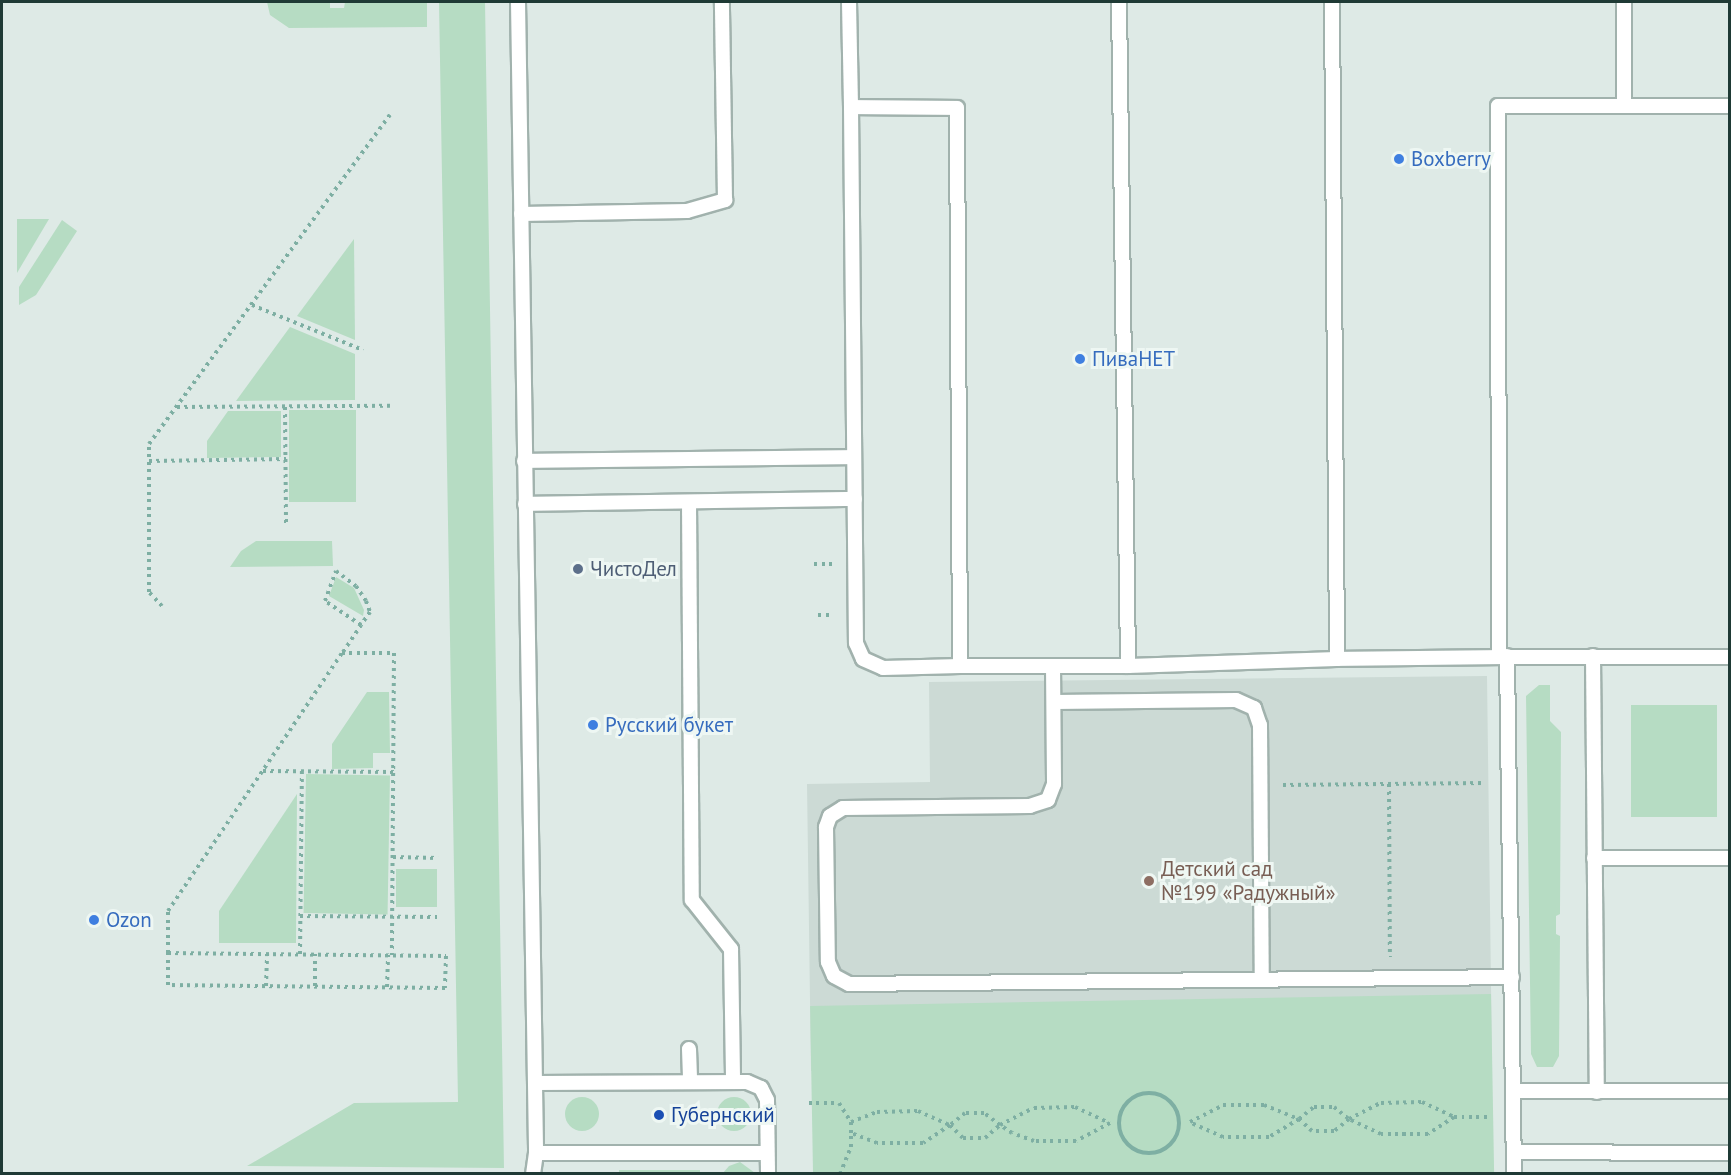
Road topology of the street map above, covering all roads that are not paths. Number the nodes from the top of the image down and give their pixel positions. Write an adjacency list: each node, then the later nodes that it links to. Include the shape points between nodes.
1 (518, 2): 10 (lane)
2 (723, 2): 10 (lane, via 725,200 687,211)
3 (849, 2): 9 (lane)
4 (1119, 2): 22 (lane)
5 (1332, 2): 19 (lane)
6 (1624, 2): 7 (lane)
7 (1624, 106): 8 (lane); 17 (lane, via 1498,106)
8 (1730, 106)
9 (851, 107): 11 (lane); 20 (lane, via 957,108)
10 (521, 214): 12 (lane)
11 (855, 457): 12 (lane); 13 (lane)
12 (524, 460): 15 (lane)
13 (855, 499): 14 (lane); 20 (lane, via 856,643 862,658 883,668)
14 (688, 502): 15 (lane); 30 (lane, via 692,900 731,949)
15 (525, 504): 31 (lane)
16 (1593, 656): 17 (lane); 18 (lane); 24 (lane)
17 (1503, 657): 19 (lane); 26 (lane)
18 (1730, 657)
19 (1337, 659): 22 (lane)
20 (960, 666): 21 (lane)
21 (1053, 666): 22 (lane); 23 (lane)
22 (1128, 666)
23 (1054, 702): 27 (lane, via 1236,700 1254,708 1260,725); 27 (lane, via 1054,784 1048,800 1030,806 843,808 830,816 826,827 828,962 834,976 849,984)
24 (1594, 858): 25 (lane); 34 (lane)
25 (1730, 858)
26 (1512, 977): 27 (lane); 32 (lane)
27 (1262, 980)
28 (689, 1048): 29 (lane)
29 (690, 1082): 30 (lane); 31 (lane)
30 (733, 1082): 37 (lane, via 761,1088 767,1100)
31 (534, 1083): 36 (lane)
32 (1513, 1091): 34 (lane); 35 (lane)
33 (1730, 1091): 34 (lane)
34 (1597, 1092)
35 (1514, 1152): 38 (lane); 41 (lane)
36 (536, 1153): 37 (lane); 39 (lane)
37 (767, 1153): 40 (lane)
38 (1730, 1153)
39 (533, 1173)
40 (768, 1173)
41 (1514, 1173)

